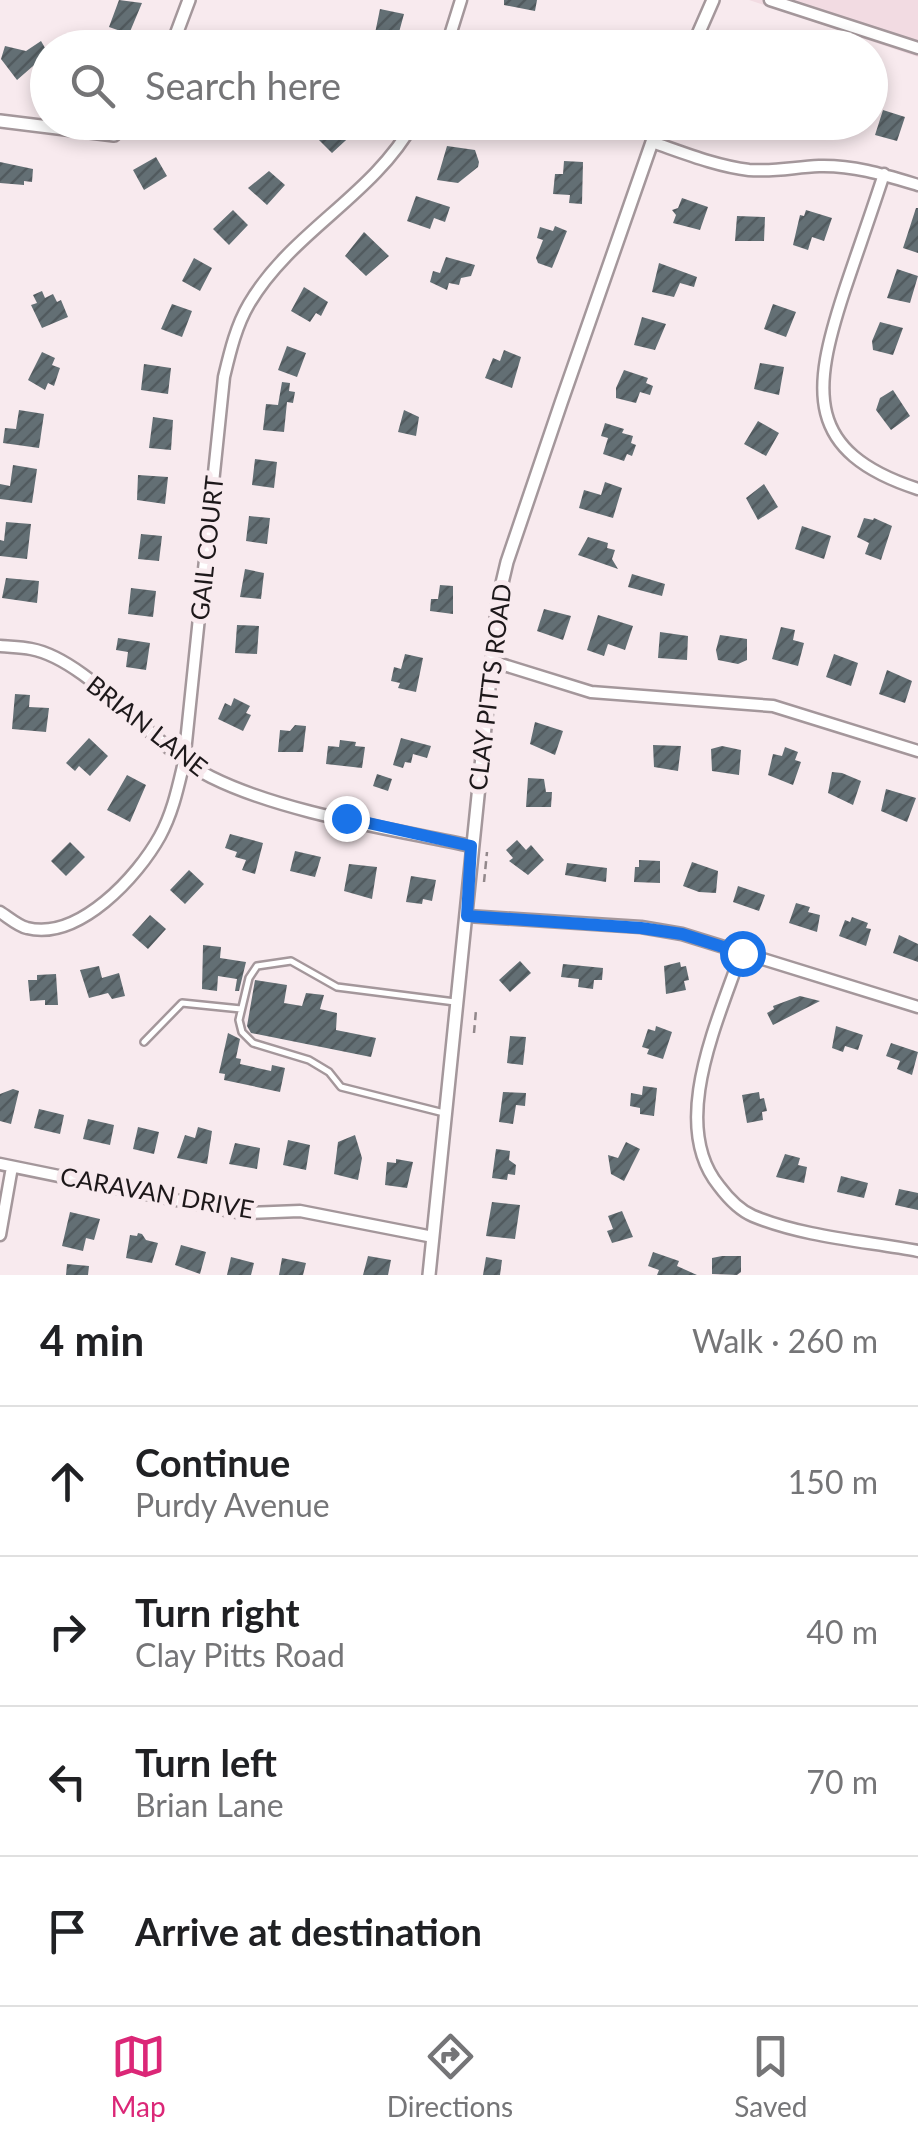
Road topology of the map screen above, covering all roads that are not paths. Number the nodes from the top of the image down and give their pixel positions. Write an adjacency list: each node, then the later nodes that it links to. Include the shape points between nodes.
1 (188, 0): 5 (street)
2 (461, 0): 6 (street)
3 (713, 0): 7 (street)
4 (770, 0): 8 (street)
5 (177, 30)
6 (452, 30)
7 (700, 30)
8 (862, 30)
9 (888, 38): 10 (street)
10 (918, 48)
11 (0, 121): 12 (street)
12 (30, 125)
13 (402, 140): 21 (street, GAIL COURT, via 379,173 268,278 232,344)
14 (652, 142): 15 (street, via 748,170 818,166); 19 (street, CLAY PITTS ROAD, via 507,562)
15 (884, 174): 16 (street); 17 (street, via 821,378 832,430 848,450 866,468)
16 (918, 186)
17 (918, 488)
18 (0, 646): 21 (street, BRIAN LANE, via 34,649 68,664)
19 (490, 661): 20 (street, via 591,692 773,706); 22 (street, CLAY PITTS ROAD)
20 (918, 751)
21 (184, 762): 22 (street, BRIAN LANE, via 245,791); 23 (street, GAIL COURT, via 159,837 112,896 53,928 25,928)
22 (471, 846): 24 (street, CLAY PITTS ROAD)
23 (0, 912)
24 (467, 916): 25 (street, via 641,928); 26 (street, CLAY PITTS ROAD)
25 (742, 953): 27 (street); 34 (street, via 697,1102 702,1158 713,1179 749,1214)
26 (458, 1002): 28 (lane, via 337,987 292,961 257,966); 30 (street, CLAY PITTS ROAD)
27 (918, 1007)
28 (241, 1009): 29 (lane, via 182,1002); 30 (lane, via 242,1032 254,1043 308,1060 341,1087)
29 (144, 1042)
30 (446, 1113): 33 (street, CLAY PITTS ROAD)
31 (6, 1165): 32 (street); 33 (street, CARAVAN DRIVE, via 244,1213 300,1211)
32 (0, 1235)
33 (433, 1237): 35 (street, CLAY PITTS ROAD)
34 (918, 1251)
35 (428, 1275)

